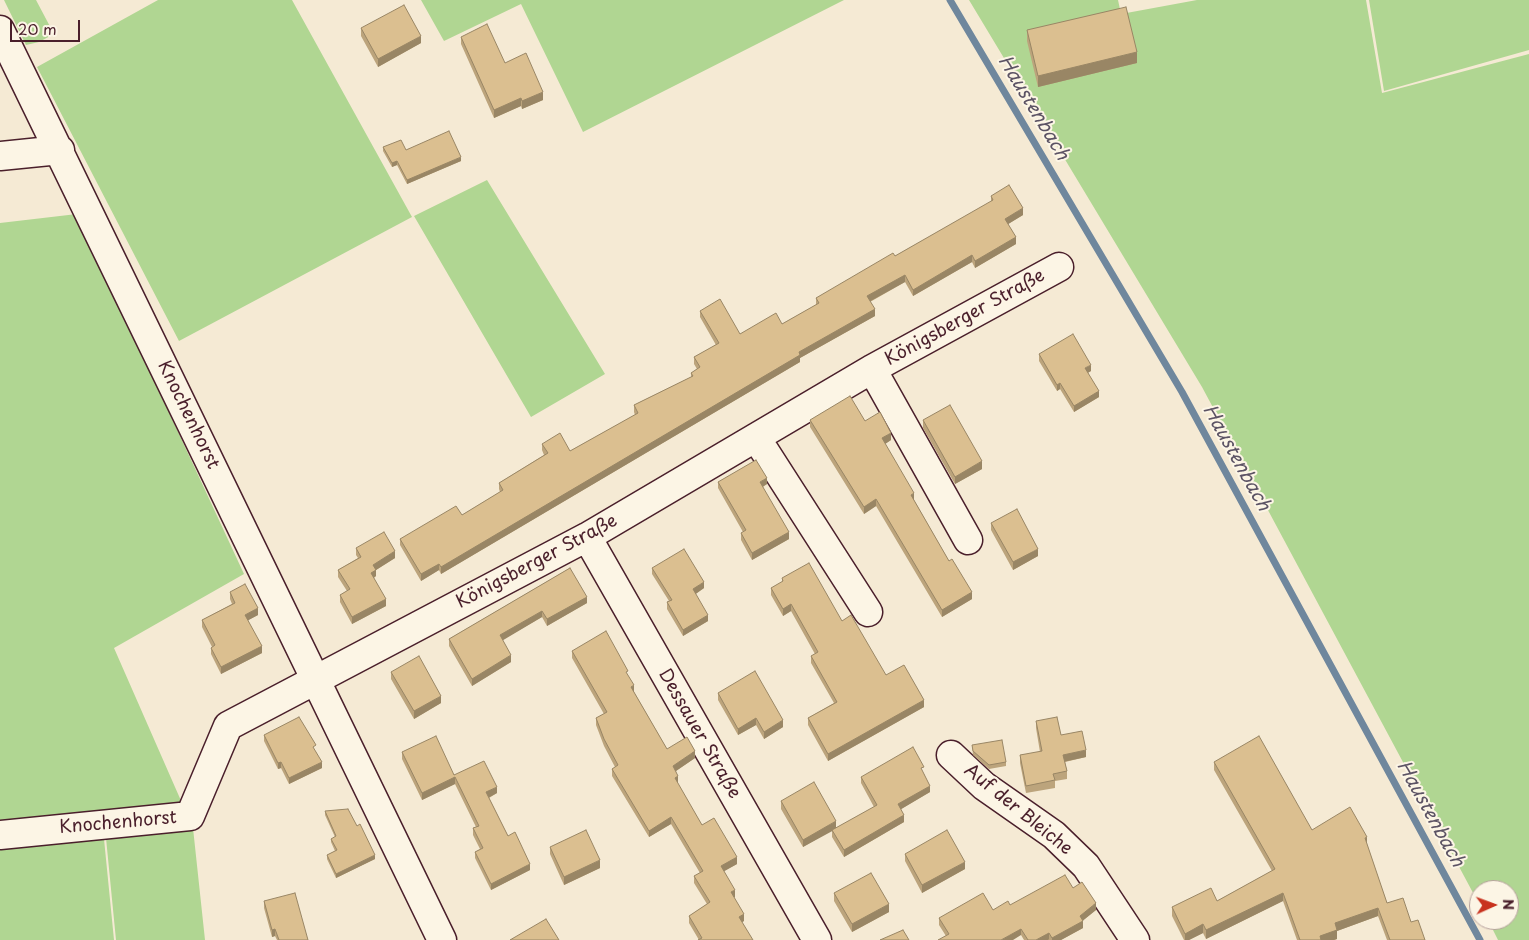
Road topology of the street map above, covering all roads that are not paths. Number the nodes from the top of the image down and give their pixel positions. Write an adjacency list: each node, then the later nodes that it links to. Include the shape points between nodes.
1 (0, 30): 2 (street, Knochenhorst)
2 (60, 150): 3 (street); 10 (street, Knochenhorst)
3 (0, 156)
4 (1059, 267): 5 (street, Königsberger Straße)
5 (872, 370): 6 (street, Königsberger Straße); 8 (street, Königsberger Straße)
6 (757, 439): 7 (street, Königsberger Straße); 9 (street)
7 (587, 537): 10 (street, Königsberger Straße); 13 (street, Dessauer Straße)
8 (968, 540)
9 (868, 612)
10 (316, 681): 12 (street, Knochenhorst, via 228,726 190,816); 14 (street, Knochenhorst)
11 (951, 755): 15 (street, Auf der Bleiche, via 984,786 1054,835 1086,866)
12 (0, 835)
13 (811, 937)
14 (442, 940)
15 (1135, 940)

